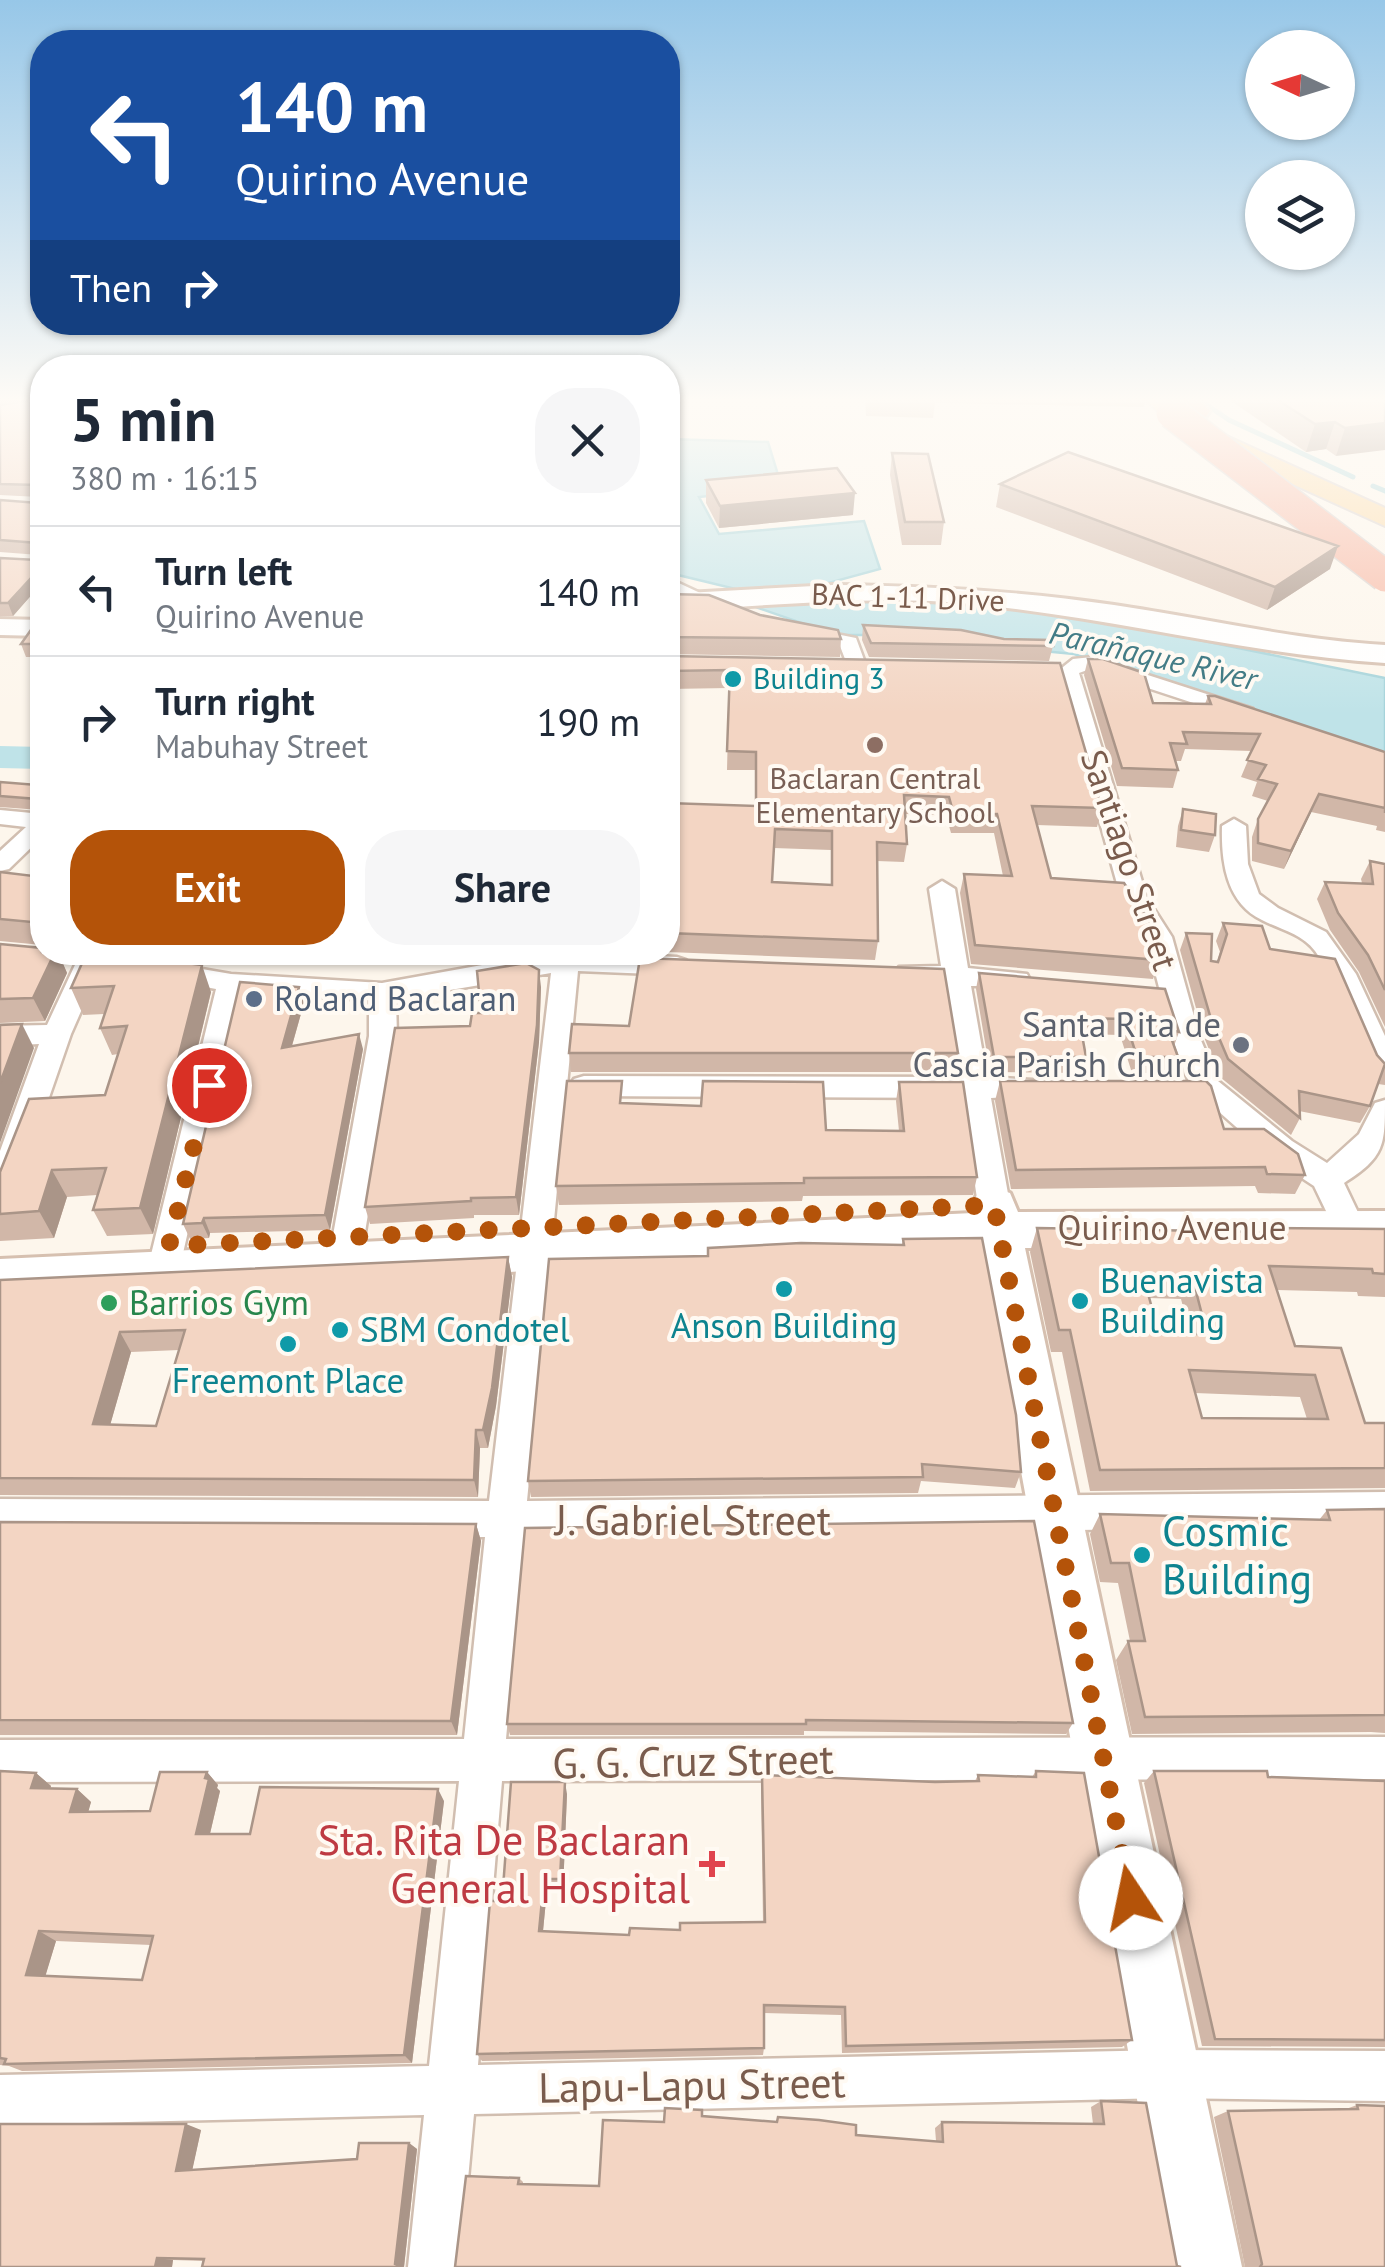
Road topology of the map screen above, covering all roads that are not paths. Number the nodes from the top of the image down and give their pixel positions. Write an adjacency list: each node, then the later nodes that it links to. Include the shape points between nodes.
1 (1291, 503): 6 (highway, bridge)
2 (1318, 503): 5 (highway)
3 (1352, 503): 4 (main road)
4 (1385, 518)
5 (1385, 553)
6 (1385, 576)
7 (680, 591): 8 (street)
8 (696, 600): 9 (street, BAC 1-11 Drive); 13 (street, BAC 1-11 Drive, via 741,607 833,593 1002,599)
9 (680, 601)
10 (0, 627): 11 (street)
11 (30, 628)
12 (775, 628): 14 (street, via 844,639 853,646)
13 (1385, 654)
14 (857, 668)
15 (1273, 723): 34 (street, Santiago Street, via 1092,663 1063,669 1134,898 1159,936)
16 (0, 816): 17 (street)
17 (30, 821)
18 (1234, 826): 35 (street, via 1233,857 1248,900 1320,941)
19 (30, 839): 20 (street)
20 (5, 873)
21 (942, 889): 29 (street)
22 (83, 965): 37 (street)
23 (127, 965): 31 (street)
24 (525, 965): 33 (street)
25 (567, 965): 40 (street)
26 (674, 965): 27 (street)
27 (700, 967)
28 (876, 972): 29 (street)
29 (954, 974): 30 (street); 43 (street)
30 (1045, 982)
31 (231, 983): 33 (street); 52 (street)
32 (1137, 990): 34 (street)
33 (382, 992): 51 (street, via 383,1036)
34 (1174, 993): 42 (street, Santiago Street)
35 (1354, 993): 36 (street); 39 (street)
36 (1385, 994)
37 (57, 1034): 38 (street); 46 (street)
38 (0, 1036)
39 (1385, 1071)
40 (550, 1086): 43 (street); 49 (street)
41 (1168, 1087): 42 (street)
42 (1206, 1087): 47 (street, Santiago Street)
43 (973, 1088): 44 (street); 48 (street)
44 (1070, 1088)
45 (1385, 1111): 47 (street, via 1377,1133 1347,1168)
46 (0, 1192)
47 (1357, 1208): 48 (street, Quirino Avenue)
48 (996, 1217): 49 (street, Quirino Avenue); 56 (street)
49 (534, 1241): 51 (street, Quirino Avenue); 57 (street)
50 (0, 1250): 52 (street, Quirino Avenue)
51 (348, 1250): 52 (street, Quirino Avenue)
52 (166, 1258): 53 (street, Quirino Avenue)
53 (0, 1278)
54 (1385, 1509): 56 (street, J. Gabriel Street)
55 (0, 1516): 57 (street, J. Gabriel Street)
56 (1056, 1517): 57 (street, J. Gabriel Street); 58 (street)
57 (507, 1522): 61 (street)
58 (1103, 1757): 59 (street, G. G. Cruz Street); 61 (street, G. G. Cruz Street); 62 (street)
59 (1385, 1758)
60 (0, 1761): 61 (street, G. G. Cruz Street)
61 (483, 1763): 64 (street)
62 (1166, 2074): 63 (street, Lapu-Lapu Street); 64 (street, Lapu-Lapu Street); 67 (street)
63 (1385, 2076)
64 (451, 2090): 65 (street, Lapu-Lapu Street); 66 (street)
65 (0, 2100)
66 (434, 2267)
67 (1205, 2267)

